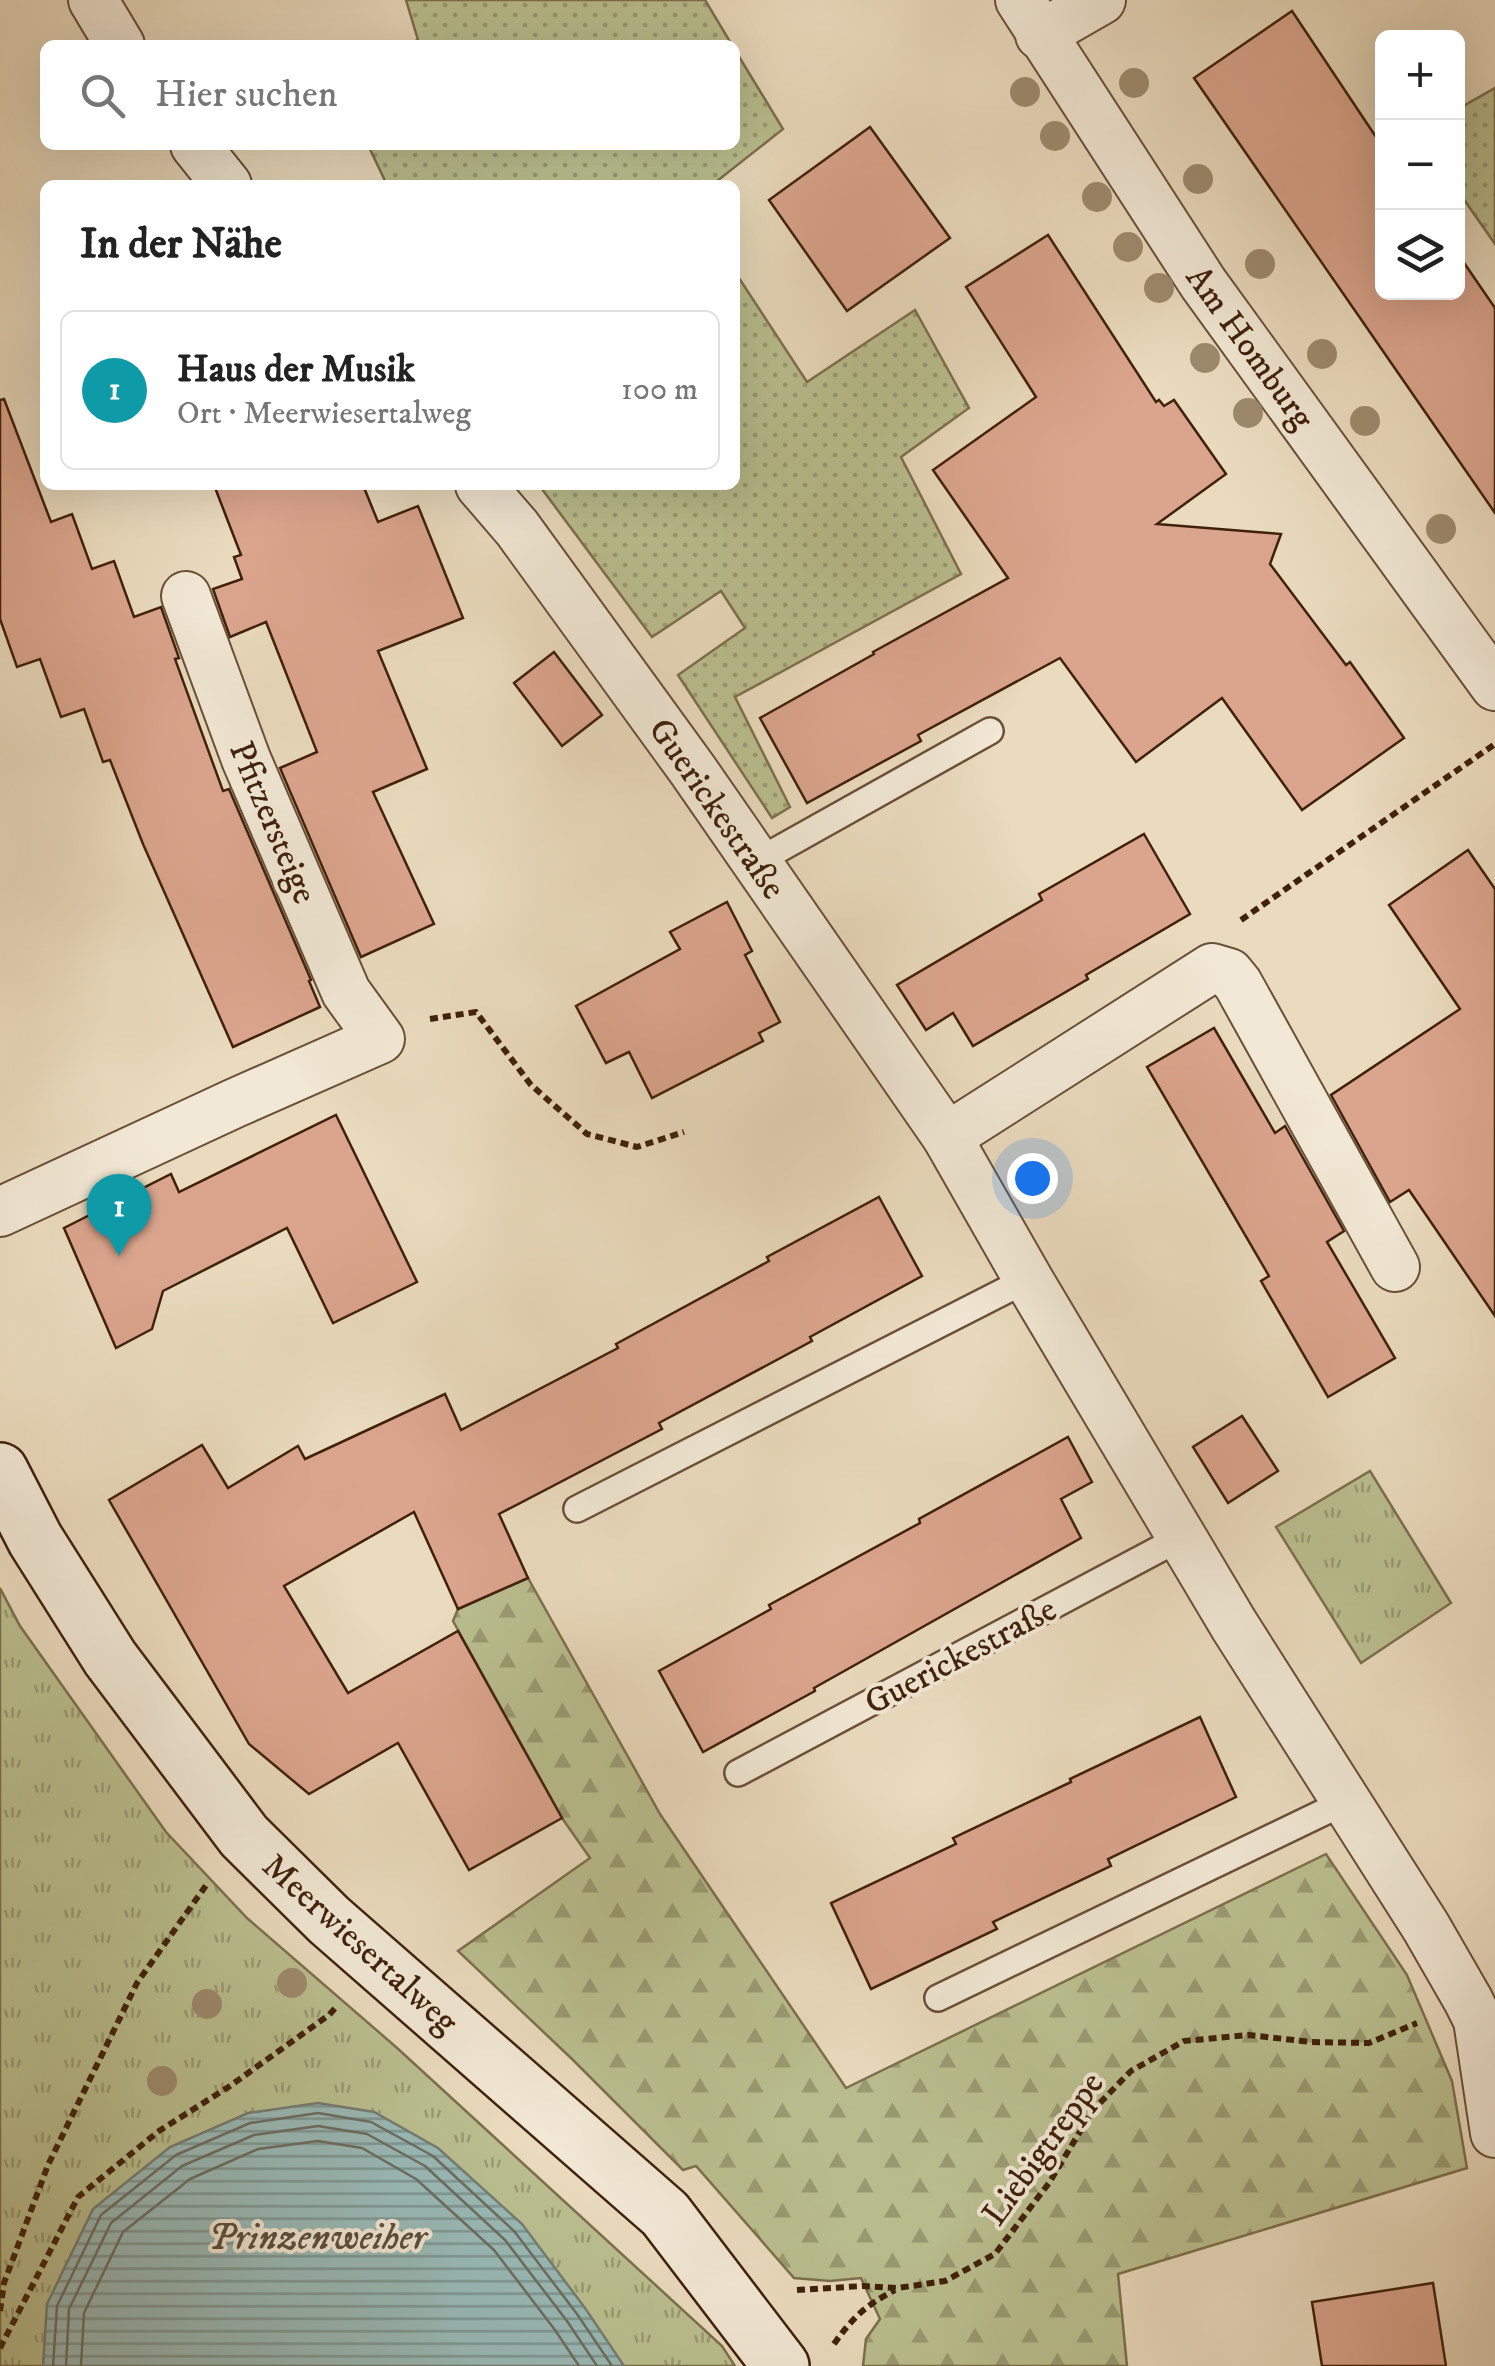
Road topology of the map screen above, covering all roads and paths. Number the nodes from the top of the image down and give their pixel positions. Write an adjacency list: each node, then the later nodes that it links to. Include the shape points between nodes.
1 (93, 0): 4 (street)
2 (1101, 0): 3 (street)
3 (1030, 17): 9 (street, Am Homburg, via 1203,283)
4 (117, 40)
5 (199, 150): 6 (street)
6 (223, 180)
7 (484, 490): 12 (street, Guerickestraße)
8 (186, 596): 17 (street, Pfitzersteige, via 246,759 346,992 380,1039)
9 (1495, 686)
10 (990, 731): 12 (lane)
11 (1495, 744): 13 (path, via 1218,938)
12 (756, 862): 16 (street, Guerickestraße)
13 (1212, 968): 16 (street); 18 (street, via 1238,984)
14 (436, 1017): 15 (path, via 476,1012 531,1085 587,1134 637,1147)
15 (684, 1132)
16 (947, 1137): 19 (street, Guerickestraße)
17 (0, 1212)
18 (1395, 1267)
19 (1028, 1279): 21 (lane); 22 (street, Guerickestraße)
20 (0, 1471): 36 (main road, Meerwiesertalweg, via 110,1658 244,1836 329,1920 664,2214)
21 (578, 1509)
22 (1182, 1537): 23 (lane, Guerickestraße); 24 (street, Guerickestraße)
23 (738, 1773)
24 (1345, 1802): 26 (lane); 28 (street, Guerickestraße)
25 (212, 1878): 33 (path, via 137,1983 48,2165 4,2283)
26 (938, 1998)
27 (342, 2001): 35 (path, via 78,2197)
28 (1486, 2014): 30 (street, Guerickestraße)
29 (1402, 2029): 31 (path, Liebigtreppe, via 1370,2044 1249,2035 1184,2041 1130,2071 1092,2110 995,2254 945,2281)
30 (1495, 2133)
31 (898, 2288): 32 (path, Liebigtreppe); 34 (path, Liebigtreppe, via 869,2304)
32 (785, 2291)
33 (0, 2312)
34 (833, 2344)
35 (0, 2348)
36 (781, 2366)

